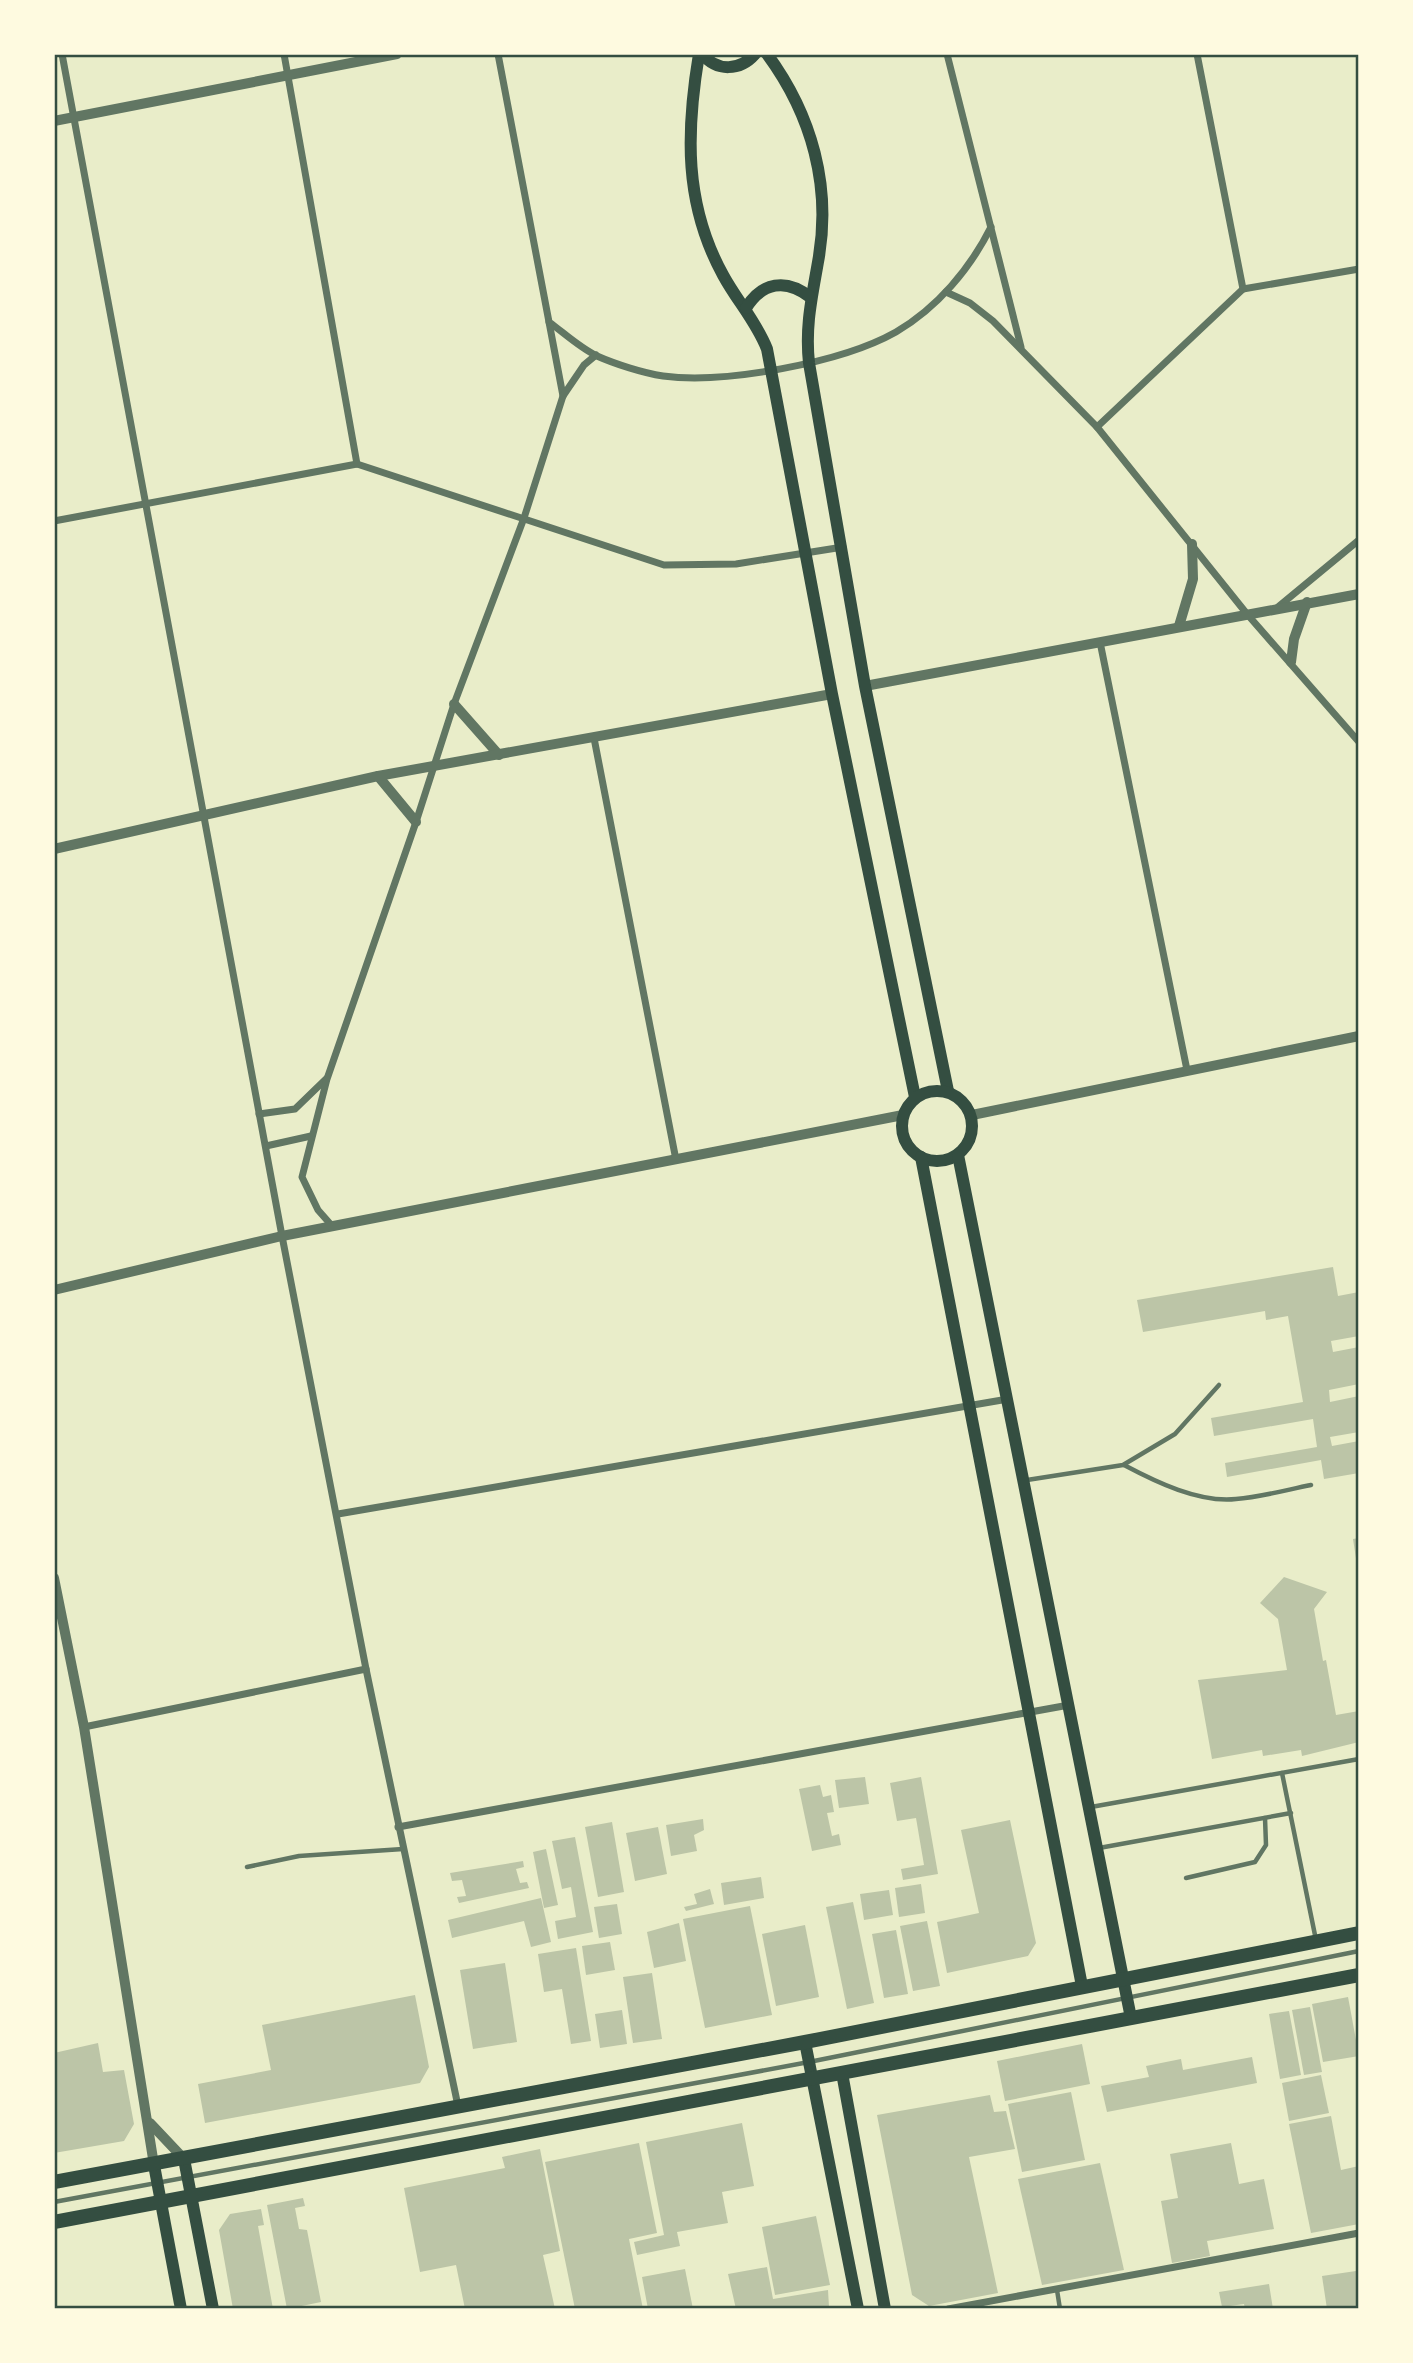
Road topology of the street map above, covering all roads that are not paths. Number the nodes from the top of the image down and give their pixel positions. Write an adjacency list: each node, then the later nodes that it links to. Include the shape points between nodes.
1 (62, 54): 11 (street)
2 (284, 54): 10 (street)
3 (397, 54): 10 (street)
4 (498, 54): 19 (street)
5 (701, 54): 6 (main road, via 719,67 732,68); 18 (main road, via 689,133 693,193 709,249)
6 (755, 54)
7 (767, 54): 17 (main road, via 803,118 819,168 823,228)
8 (947, 54): 13 (street)
9 (1197, 54): 15 (street)
10 (288, 76): 11 (street); 26 (street)
11 (75, 117): 12 (street); 27 (street)
12 (54, 121)
13 (991, 227): 16 (street, via 967,269); 20 (street)
14 (1359, 268): 15 (street)
15 (1243, 289): 25 (street)
16 (946, 292): 20 (street, via 970,303); 22 (street, via 896,332)
17 (810, 297): 18 (main road, via 800,289 775,285 753,297); 22 (main road)
18 (746, 308): 23 (main road, via 758,326)
19 (549, 322): 21 (street); 24 (street)
20 (1021, 348): 25 (street)
21 (596, 355): 23 (street, via 661,376 708,378); 24 (street)
22 (809, 363): 23 (street); 32 (main road)
23 (772, 369): 33 (main road)
24 (563, 396): 28 (street)
25 (1097, 427): 31 (street)
26 (357, 464): 27 (street); 28 (street)
27 (148, 502): 29 (street); 49 (street)
28 (524, 518): 33 (street, via 664,565 736,564); 43 (street)
29 (54, 521)
30 (1359, 540): 36 (street)
31 (1192, 544): 37 (street); 38 (street, via 1193,579)
32 (843, 547): 33 (street); 41 (main road)
33 (807, 553): 42 (main road)
34 (1359, 594): 35 (street)
35 (1307, 601): 36 (street); 40 (street)
36 (1278, 607): 37 (street)
37 (1247, 614): 38 (street); 40 (street)
38 (1179, 626): 39 (street)
39 (1100, 642): 41 (street); 53 (street)
40 (1291, 662): 45 (street)
41 (865, 686): 55 (main road)
42 (832, 694): 44 (street); 56 (main road)
43 (454, 704): 46 (street); 47 (street)
44 (594, 738): 46 (street); 64 (street)
45 (1359, 742)
46 (499, 755): 47 (street)
47 (435, 766): 48 (street); 50 (street)
48 (378, 776): 49 (street); 50 (street)
49 (202, 814): 51 (street); 57 (street)
50 (416, 822): 54 (street)
51 (54, 849)
52 (1359, 1036): 53 (street)
53 (1187, 1070): 59 (street)
54 (327, 1079): 57 (street, via 295,1109); 60 (street)
55 (948, 1091): 56 (main road); 59 (main road, via 967,1105)
56 (915, 1097): 58 (main road)
57 (259, 1114): 61 (street)
58 (903, 1115): 63 (main road, via 903,1136); 64 (street)
59 (972, 1115): 62 (main road, via 971,1137)
60 (311, 1136): 61 (street); 65 (street, via 302,1177)
61 (266, 1146): 66 (street)
62 (958, 1155): 63 (main road, via 940,1161); 69 (main road)
63 (922, 1157): 70 (main road)
64 (677, 1161): 65 (street)
65 (332, 1227): 66 (street)
66 (282, 1236): 67 (street); 74 (street)
67 (54, 1290)
68 (1219, 1385): 71 (lane, via 1175,1434)
69 (1008, 1399): 70 (street); 72 (main road)
70 (970, 1406): 74 (street); 78 (main road)
71 (1123, 1465): 72 (lane); 73 (lane, via 1150,1479 1216,1499 1235,1500)
72 (1026, 1480): 77 (main road)
73 (1311, 1485)
74 (338, 1514): 76 (street)
75 (54, 1578): 79 (street)
76 (366, 1669): 79 (street); 85 (street)
77 (1070, 1705): 78 (street); 82 (main road)
78 (1030, 1712): 85 (street); 95 (main road)
79 (84, 1727): 103 (street)
80 (1359, 1759): 81 (lane)
81 (1282, 1773): 82 (lane); 83 (lane)
82 (1091, 1807): 86 (main road)
83 (1291, 1813): 84 (lane); 91 (lane)
84 (1265, 1818): 86 (lane); 89 (lane, via 1266,1845 1255,1862)
85 (398, 1827): 87 (street)
86 (1099, 1848): 94 (main road)
87 (403, 1849): 88 (lane, via 299,1856); 102 (street)
88 (247, 1867)
89 (1186, 1878)
90 (1359, 1933): 91 (main road)
91 (1316, 1941): 94 (main road)
92 (1359, 1951): 96 (lane)
93 (1359, 1975): 97 (main road)
94 (1125, 1979): 95 (main road); 96 (main road)
95 (1082, 1986): 98 (main road)
96 (1127, 1996): 97 (main road); 99 (lane)
97 (1131, 2018): 100 (main road)
98 (805, 2042): 99 (main road); 102 (main road)
99 (808, 2062): 101 (main road); 106 (lane)
100 (842, 2073): 101 (main road); 118 (main road)
101 (812, 2078): 109 (main road); 117 (main road)
102 (458, 2106): 104 (main road)
103 (150, 2123): 104 (street); 105 (street)
104 (184, 2159): 105 (main road); 106 (main road)
105 (154, 2165): 107 (main road); 108 (main road)
106 (187, 2177): 108 (lane); 109 (main road)
107 (54, 2182)
108 (158, 2183): 110 (main road); 111 (lane)
109 (190, 2195): 110 (main road); 116 (main road)
110 (162, 2201): 112 (main road); 115 (main road)
111 (54, 2202)
112 (54, 2222)
113 (1359, 2233): 114 (street)
114 (1056, 2289): 119 (street); 120 (lane)
115 (181, 2309)
116 (213, 2309)
117 (858, 2309)
118 (886, 2309)
119 (948, 2309)
120 (1060, 2309)

